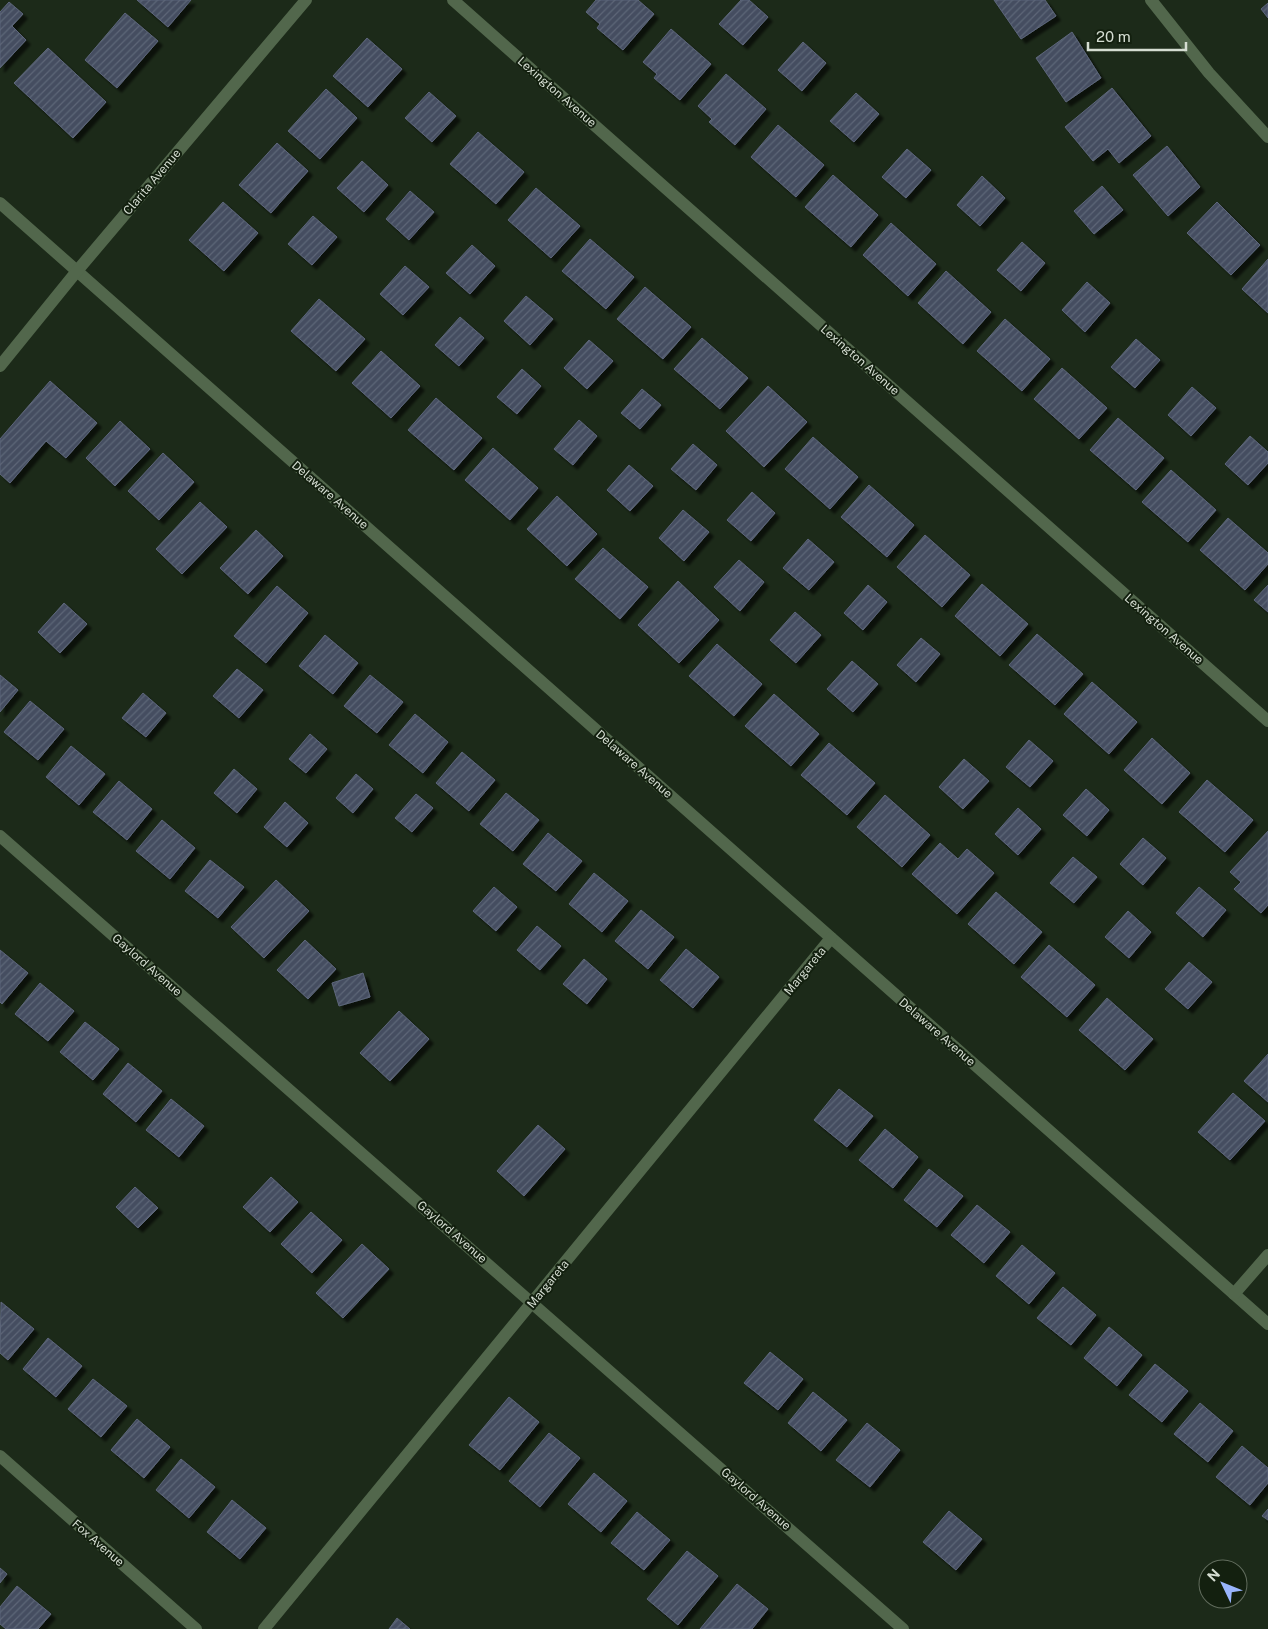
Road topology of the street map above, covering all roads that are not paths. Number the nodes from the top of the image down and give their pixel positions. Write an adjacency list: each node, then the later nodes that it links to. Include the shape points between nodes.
1 (306, 0): 6 (street, Clarita Avenue)
2 (453, 0): 8 (street, Lexington Avenue)
3 (1151, 0): 4 (street, via 1209,73)
4 (1268, 137)
5 (0, 203): 6 (street, Delaware Avenue)
6 (77, 271): 7 (street, Clarita Avenue); 10 (street, Delaware Avenue)
7 (0, 366)
8 (1268, 721)
9 (0, 836): 13 (street, Gaylord Avenue)
10 (832, 938): 12 (street, Delaware Avenue); 13 (street, Margareta)
11 (1268, 1255): 12 (street)
12 (1234, 1294): 14 (street, Delaware Avenue)
13 (533, 1302): 17 (street, Margareta); 18 (street, Gaylord Avenue)
14 (1268, 1324)
15 (0, 1456): 16 (street, Fox Avenue)
16 (196, 1629)
17 (264, 1629)
18 (903, 1629)

